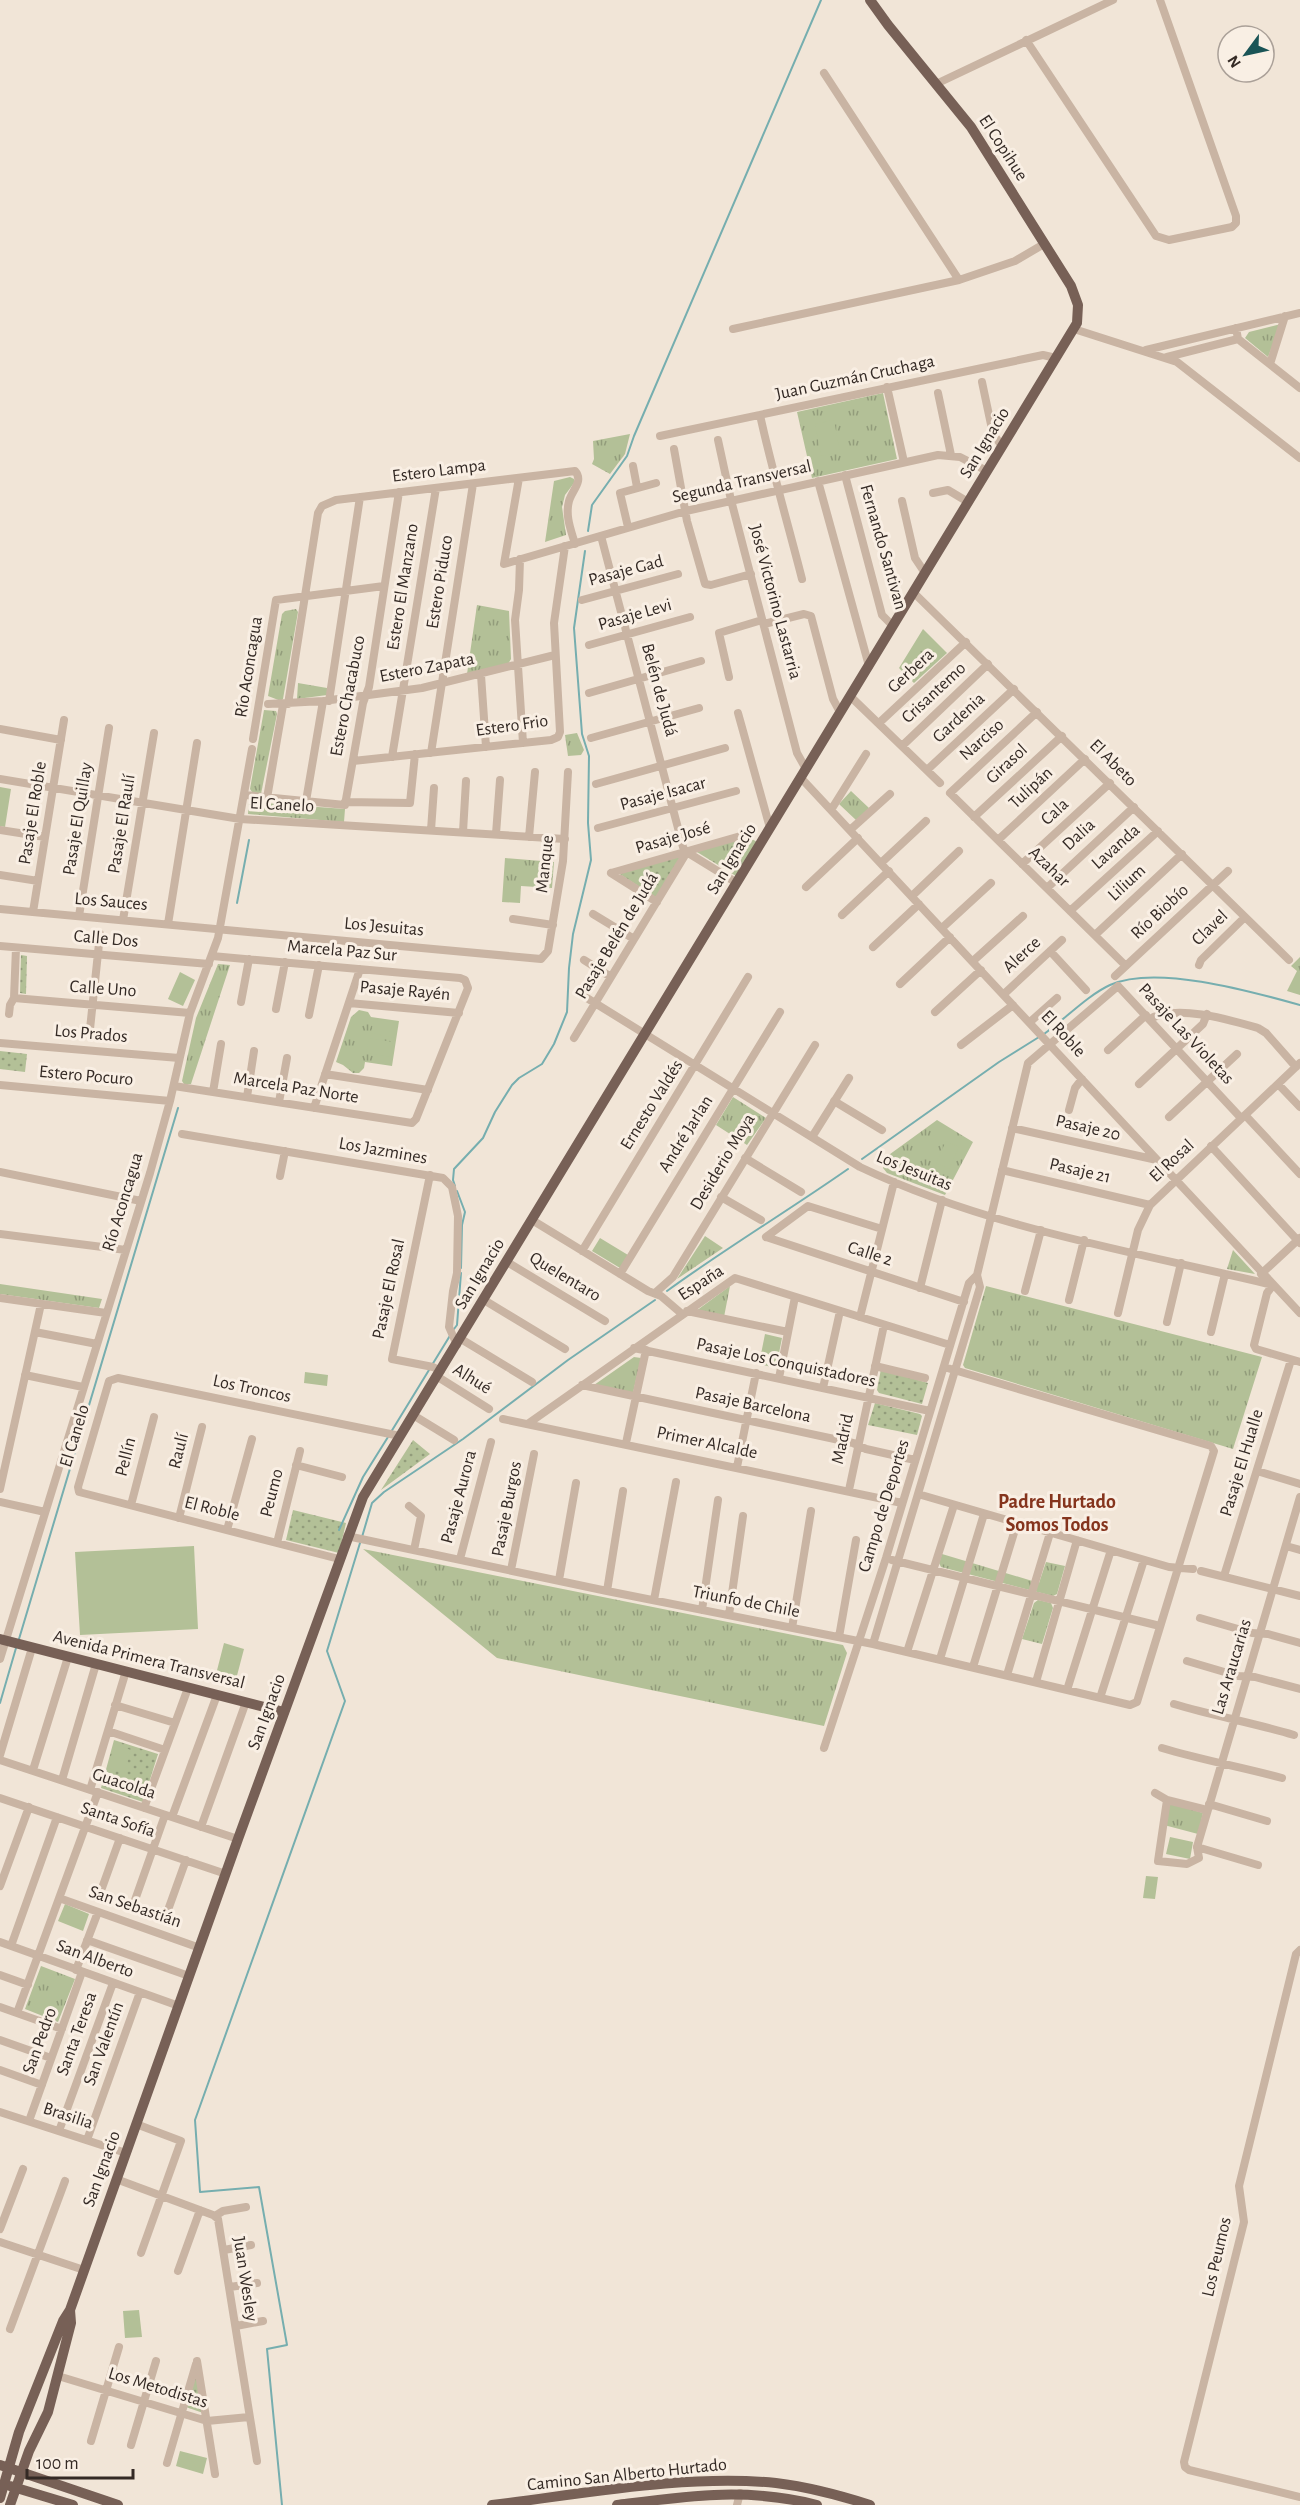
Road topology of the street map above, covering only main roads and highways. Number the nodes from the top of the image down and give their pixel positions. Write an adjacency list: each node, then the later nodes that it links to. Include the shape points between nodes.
1 (870, 0): 2 (main road, El Copihue, via 982,142 1077,299 1079,315)
2 (1074, 329): 4 (main road, San Ignacio, via 484,1300 434,1370 413,1415 368,1487 357,1538 339,1558)
3 (10, 1642): 4 (main road, Avenida Primera Transversal)
4 (284, 1712): 5 (main road, San Ignacio)
5 (70, 2310): 6 (main road); 7 (main road, via 71,2323 48,2412)
6 (4, 2467): 7 (main road); 8 (main road)
7 (22, 2473): 9 (main road); 14 (main road)
8 (2, 2483): 9 (main road); 10 (main road)
9 (16, 2487): 12 (main road); 13 (main road)
10 (0, 2498)
11 (649, 2503): 16 (main road, Camino San Alberto Hurtado); 17 (main road, Camino San Alberto Hurtado, via 740,2493)
12 (10, 2505)
13 (72, 2505)
14 (118, 2505)
15 (492, 2505): 18 (main road, Camino San Alberto Hurtado, via 686,2482 729,2481 804,2487)
16 (617, 2505)
17 (817, 2505)
18 (870, 2505)

